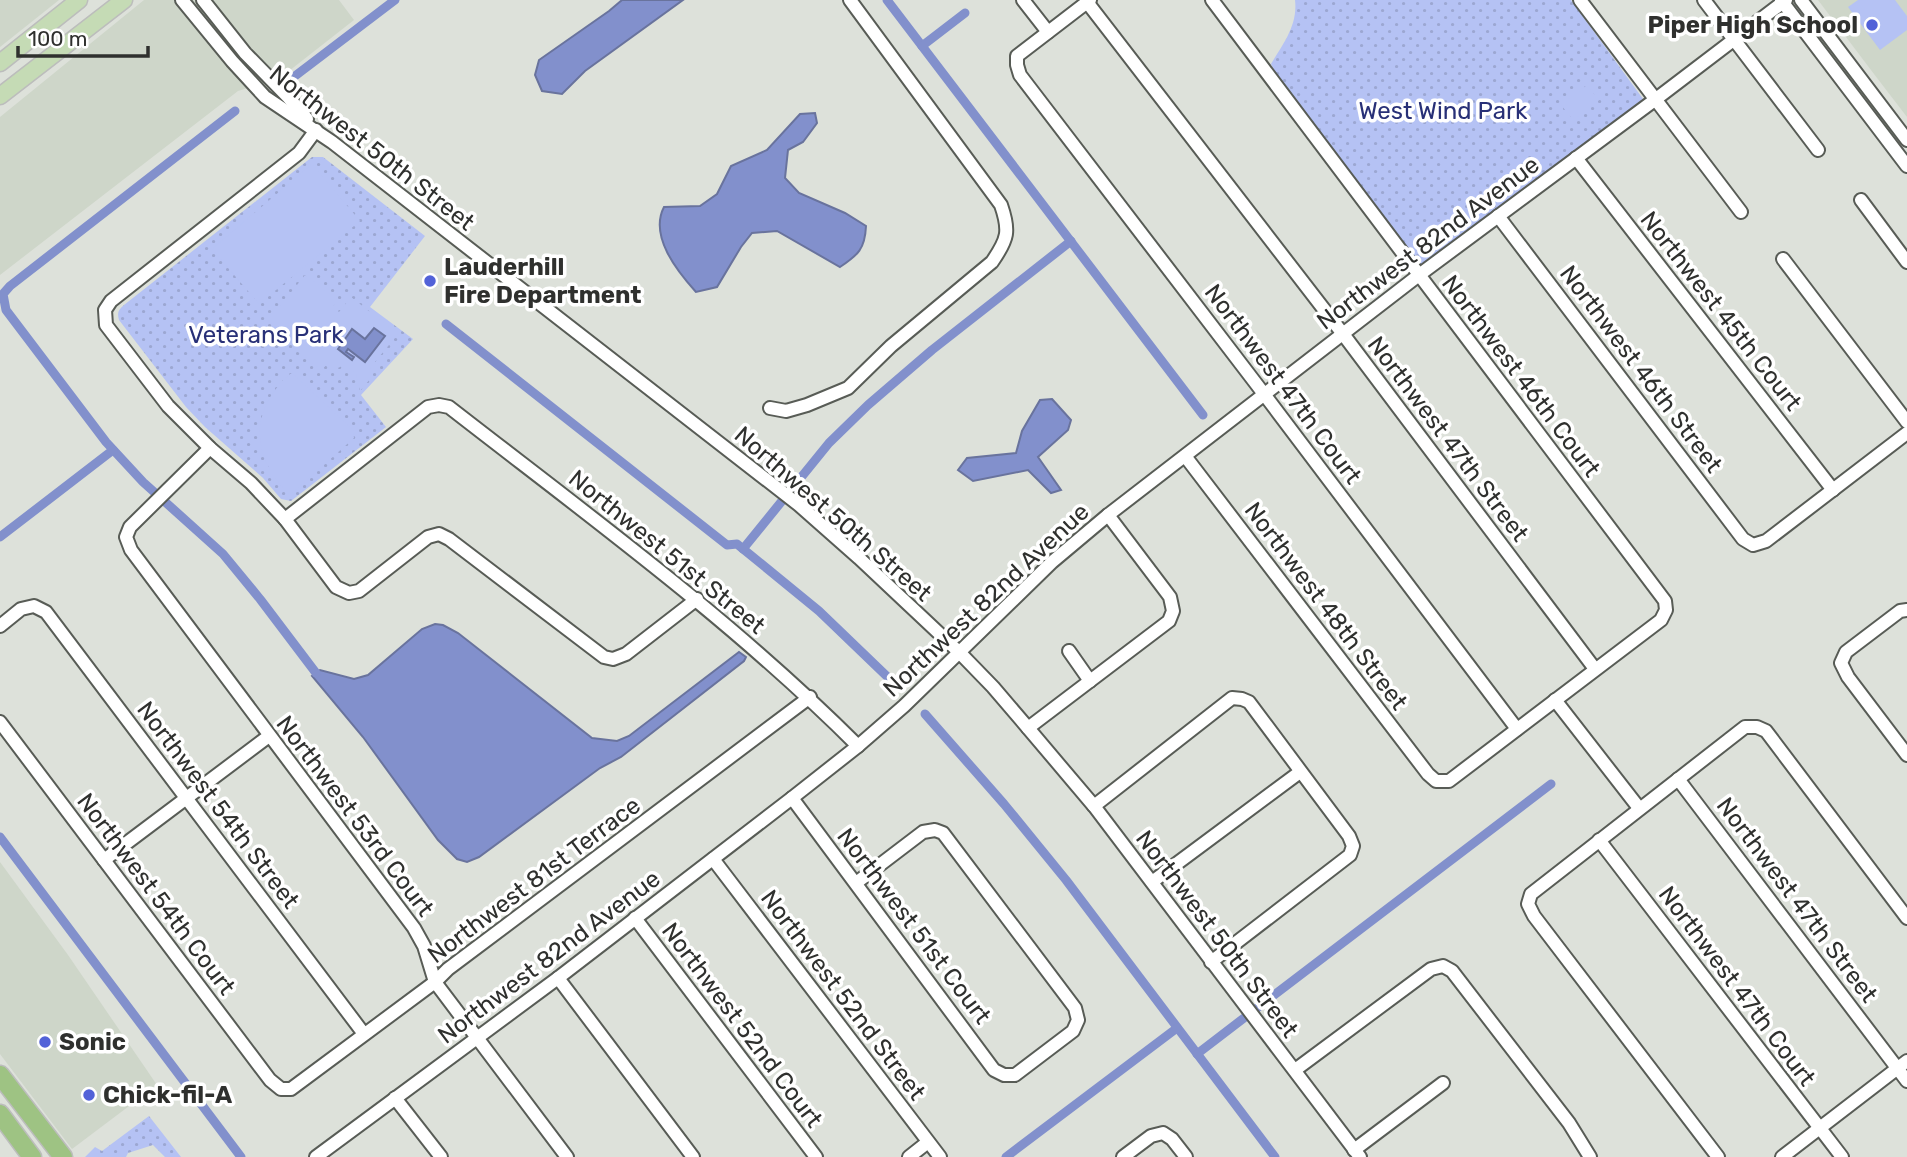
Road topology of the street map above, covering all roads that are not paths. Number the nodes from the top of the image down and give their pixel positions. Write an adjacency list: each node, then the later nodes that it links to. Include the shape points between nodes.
1 (79, 0): 15 (main road)
2 (124, 0): 16 (main road)
3 (182, 0): 18 (street, Northwest 50th Street, via 265,97)
4 (203, 0): 18 (street)
5 (850, 0): 31 (street, via 1001,205 1008,225 1003,246 992,262 848,388 786,411)
6 (1023, 0): 13 (street)
7 (1212, 0): 28 (street, Northwest 46th Court)
8 (1580, 0): 17 (street)
9 (1704, 0): 14 (street)
10 (1801, 0): 19 (street)
11 (1088, 1): 13 (street); 29 (street, Northwest 47th Street)
12 (1783, 1): 14 (street, Northwest 82nd Avenue); 22 (street)
13 (1048, 32): 30 (street, Northwest 47th Court, via 1017,56 1020,75)
14 (1735, 40): 17 (street, Northwest 82nd Avenue); 20 (street)
15 (0, 63)
16 (0, 96)
17 (1656, 99): 21 (street, Northwest 82nd Avenue); 24 (street)
18 (316, 130): 34 (street, via 299,153 105,310 106,325 169,406); 43 (street, Northwest 50th Street, via 792,500)
19 (1907, 140)
20 (1818, 150)
21 (1576, 158): 25 (street, Northwest 82nd Avenue); 36 (street, Northwest 45th Court)
22 (1907, 166)
23 (1861, 200): 27 (street)
24 (1741, 212)
25 (1498, 216): 28 (street, Northwest 82nd Avenue); 36 (street, Northwest 46th Street, via 1743,539 1754,545 1766,541)
26 (1783, 259): 32 (street)
27 (1907, 262)
28 (1419, 275): 29 (street, Northwest 82nd Avenue); 44 (street, Northwest 46th Court, via 1665,601 1661,620)
29 (1343, 334): 30 (street, Northwest 82nd Avenue); 44 (street, Northwest 47th Street)
30 (1264, 394): 35 (street, Northwest 82nd Avenue); 50 (street, Northwest 47th Court)
31 (770, 408)
32 (1907, 422)
33 (1907, 433): 36 (street)
34 (210, 448): 38 (street); 51 (street, Northwest 53rd Court, via 130,527 126,537 131,550)
35 (1185, 456): 37 (street, Northwest 82nd Avenue); 50 (street, Northwest 48th Street, via 1436,781 1449,781)
36 (1833, 489)
37 (1108, 515): 43 (street, Northwest 82nd Avenue, via 1052,562); 45 (street, via 1170,597 1173,611 1168,621)
38 (285, 519): 39 (street, Northwest 51st Street, via 428,407 439,405 449,407); 39 (street, via 336,587 349,593 359,591 428,537 439,534 604,657 613,659)
39 (697, 599): 46 (street, Northwest 51st Street)
40 (1907, 610): 53 (street, via 1846,652 1841,663)
41 (0, 626): 56 (street, Northwest 54th Street, via 20,609 34,606 46,612)
42 (1069, 651): 45 (street)
43 (960, 653): 49 (street, Northwest 50th Street); 52 (street, Northwest 82nd Avenue)
44 (1595, 669): 47 (street)
45 (1090, 681): 49 (street)
46 (810, 698): 52 (street, Northwest 51st Street); 69 (street, Northwest 81st Terrace)
47 (1555, 700): 50 (street); 59 (street)
48 (0, 722): 62 (street, Northwest 54th Court)
49 (1028, 729): 58 (street, Northwest 50th Street)
50 (1517, 729)
51 (269, 736): 56 (street); 69 (street, Northwest 53rd Court, via 414,928)
52 (858, 746): 57 (street, Northwest 82nd Avenue)
53 (1907, 755)
54 (1300, 772): 58 (street, via 1248,702 1231,698); 63 (street); 67 (street, via 1349,836 1350,855)
55 (1678, 779): 59 (street); 66 (street, via 1745,727 1766,732); 72 (street, Northwest 47th Street)
56 (186, 797): 62 (street); 70 (street, Northwest 54th Street)
57 (792, 798): 61 (street, Northwest 82nd Avenue); 64 (street, Northwest 51st Court)
58 (1094, 806): 63 (street, Northwest 50th Street)
59 (1639, 808): 60 (street)
60 (1599, 840): 80 (street, Northwest 47th Court); 95 (street, via 1531,894 1528,904)
61 (713, 859): 65 (street, Northwest 82nd Avenue); 81 (street, Northwest 52nd Street)
62 (104, 860): 77 (street, Northwest 54th Court)
63 (1152, 882): 67 (street, Northwest 50th Street)
64 (856, 883): 64 (street, Northwest 51st Court, via 994,1069 1015,1075 1073,1031 1078,1020 1074,1008 943,833 923,832)
65 (635, 918): 68 (street, Northwest 82nd Avenue); 89 (street, Northwest 52nd Court)
66 (1907, 918)
67 (1211, 962): 73 (street, Northwest 50th Street)
68 (558, 978): 71 (street, Northwest 82nd Avenue); 88 (street)
69 (435, 982): 70 (street, Northwest 81st Terrace); 71 (street, Northwest 53rd Court)
70 (365, 1034): 77 (street, Northwest 81st Terrace, via 292,1088)
71 (477, 1038): 78 (street, Northwest 82nd Avenue); 87 (street, Northwest 53rd Court)
72 (1902, 1065): 75 (street, Northwest 47th Street); 80 (street)
73 (1295, 1070): 82 (street, Northwest 50th Street); 94 (street, via 1431,969 1443,966 1469,992)
74 (0, 1075): 84 (highway)
75 (1907, 1081)
76 (1443, 1083): 82 (street)
77 (281, 1089)
78 (395, 1098): 85 (street, Northwest 82nd Avenue); 86 (street)
79 (0, 1114): 83 (highway)
80 (1819, 1128): 96 (street); 97 (street, Northwest 47th Court)
81 (928, 1142): 90 (street); 91 (street, Northwest 52nd Street)
82 (1357, 1153)
83 (32, 1157)
84 (63, 1157)
85 (316, 1157)
86 (440, 1157)
87 (566, 1157)
88 (693, 1157)
89 (816, 1157)
90 (909, 1157)
91 (940, 1157)
92 (1123, 1157): 93 (street, via 1151,1136 1163,1133)
93 (1186, 1157)
94 (1590, 1157)
95 (1718, 1157)
96 (1782, 1157)
97 (1842, 1157)

